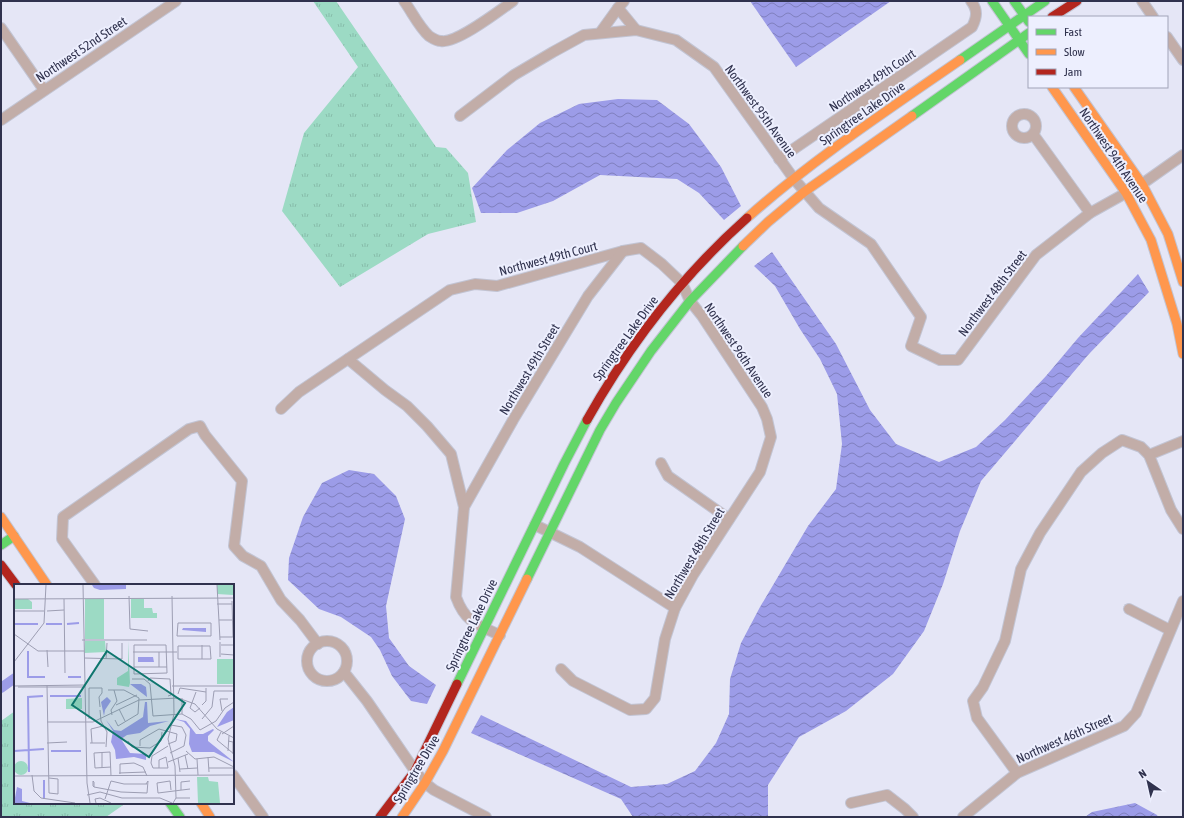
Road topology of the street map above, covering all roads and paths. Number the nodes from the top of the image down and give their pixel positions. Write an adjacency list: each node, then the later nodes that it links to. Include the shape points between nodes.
1 (176, 1): 26 (street, Northwest 52nd Street)
2 (404, 1): 3 (street, via 423,30 442,42 463,35)
3 (513, 1)
4 (971, 1): 31 (street, Northwest 49th Court, via 976,8 976,19 972,27)
5 (992, 1): 15 (street)
6 (1014, 1): 14 (street)
7 (1045, 1): 11 (street, Springtree Lake Drive)
8 (1077, 1): 12 (street)
9 (1142, 1): 13 (street)
10 (621, 4): 17 (street); 18 (street)
11 (1030, 16)
12 (1054, 16)
13 (1152, 16)
14 (1027, 19): 15 (street, Springtree Lake Drive)
15 (1009, 25): 21 (street); 32 (street, Springtree Lake Drive)
16 (1, 28): 26 (street)
17 (636, 30): 18 (street, Northwest 95th Avenue); 31 (street, Northwest 95th Avenue, via 676,40 714,67)
18 (600, 33): 27 (street, Northwest 95th Avenue, via 584,35 514,75)
19 (1028, 34): 21 (street)
20 (1168, 38): 23 (street)
21 (1019, 40): 22 (street); 34 (street)
22 (1028, 53)
23 (1183, 60)
24 (1053, 88): 35 (street, Northwest 94th Avenue)
25 (1075, 88): 33 (street, Northwest 94th Avenue)
26 (44, 90): 28 (street, Northwest 52nd Street)
27 (460, 116)
28 (1, 120)
29 (1033, 134): 36 (street)
30 (1183, 155): 33 (street, Northwest 48th Street)
31 (779, 159): 32 (street, Northwest 95th Avenue)
32 (794, 179): 34 (street, Northwest 95th Avenue); 39 (street, Springtree Lake Drive, via 742,223)
33 (1142, 184): 35 (street, Northwest 48th Street); 38 (street, Northwest 94th Avenue, via 1168,234)
34 (804, 192): 40 (street, via 768,222); 44 (street, Northwest 95th Avenue, via 819,208 871,244 921,317 911,346)
35 (1126, 193): 36 (street, Northwest 48th Street); 41 (street, Northwest 94th Avenue, via 1151,240)
36 (1090, 213): 44 (street, Northwest 48th Street, via 1036,255 958,360)
37 (623, 251): 39 (street, Northwest 49th Court, via 642,248); 43 (street, Northwest 49th Court, via 497,286 475,284 450,290); 50 (street, Northwest 49th Street, via 588,296)
38 (1183, 282)
39 (682, 283): 40 (street, Northwest 49th Court); 53 (street, Springtree Lake Drive, via 641,335 597,401)
40 (690, 301): 46 (street, Northwest 96th Avenue, via 762,407); 55 (street, via 651,350 616,403)
41 (1180, 323): 42 (street, Northwest 94th Avenue)
42 (1183, 354)
43 (348, 359): 45 (street, Northwest 49th Court, via 299,392); 50 (street, via 407,406 451,454)
44 (940, 360)
45 (281, 409)
46 (771, 437): 52 (street, Northwest 48th Street, via 760,472)
47 (1183, 441): 48 (street)
48 (1149, 455): 54 (street, via 1171,510); 72 (street, via 1141,447 1122,440 1102,453 1081,472 1040,533 1021,569 1005,641 983,687 973,701 977,718)
49 (661, 463): 52 (street, via 668,476)
50 (464, 507): 65 (street, via 456,597 461,610)
51 (1, 517): 56 (street)
52 (728, 519): 63 (street, Northwest 48th Street)
53 (535, 524): 55 (street); 65 (street, Springtree Lake Drive)
54 (1183, 529)
55 (550, 532): 63 (street, via 580,547); 67 (street)
56 (14, 536): 57 (street); 60 (street)
57 (1, 545)
58 (1, 564): 59 (street)
59 (15, 584)
60 (46, 584)
61 (94, 584): 68 (street, via 62,539 63,517 189,429 200,426 242,482 234,546 243,556 261,566 281,600)
62 (1183, 601): 66 (street, Northwest 46th Street)
63 (675, 608): 69 (street, Northwest 48th Street, via 665,639 655,698 646,709 630,710 573,681)
64 (1129, 609): 66 (street)
65 (484, 628): 67 (street); 71 (street, Springtree Lake Drive)
66 (1170, 630): 72 (street, Northwest 46th Street, via 1136,713 1124,726)
67 (500, 635): 74 (street, Springtree Drive)
68 (318, 644): 70 (street, via 333,642 344,650 347,662); 70 (street, via 310,651 308,657 307,663 312,675 324,681 331,681)
69 (561, 669)
70 (344, 672): 71 (street)
71 (415, 771): 74 (street); 82 (street, Springtree Lake Drive)
72 (1017, 773): 85 (street, Northwest 46th Street)
73 (234, 776): 81 (street)
74 (425, 783): 78 (street); 83 (street, Springtree Drive)
75 (851, 803): 84 (street, via 887,795)
76 (171, 804): 79 (street)
77 (201, 804): 80 (street)
78 (484, 816)
79 (180, 817)
80 (210, 817)
81 (263, 817)
82 (380, 817)
83 (402, 817)
84 (913, 817)
85 (963, 817)

